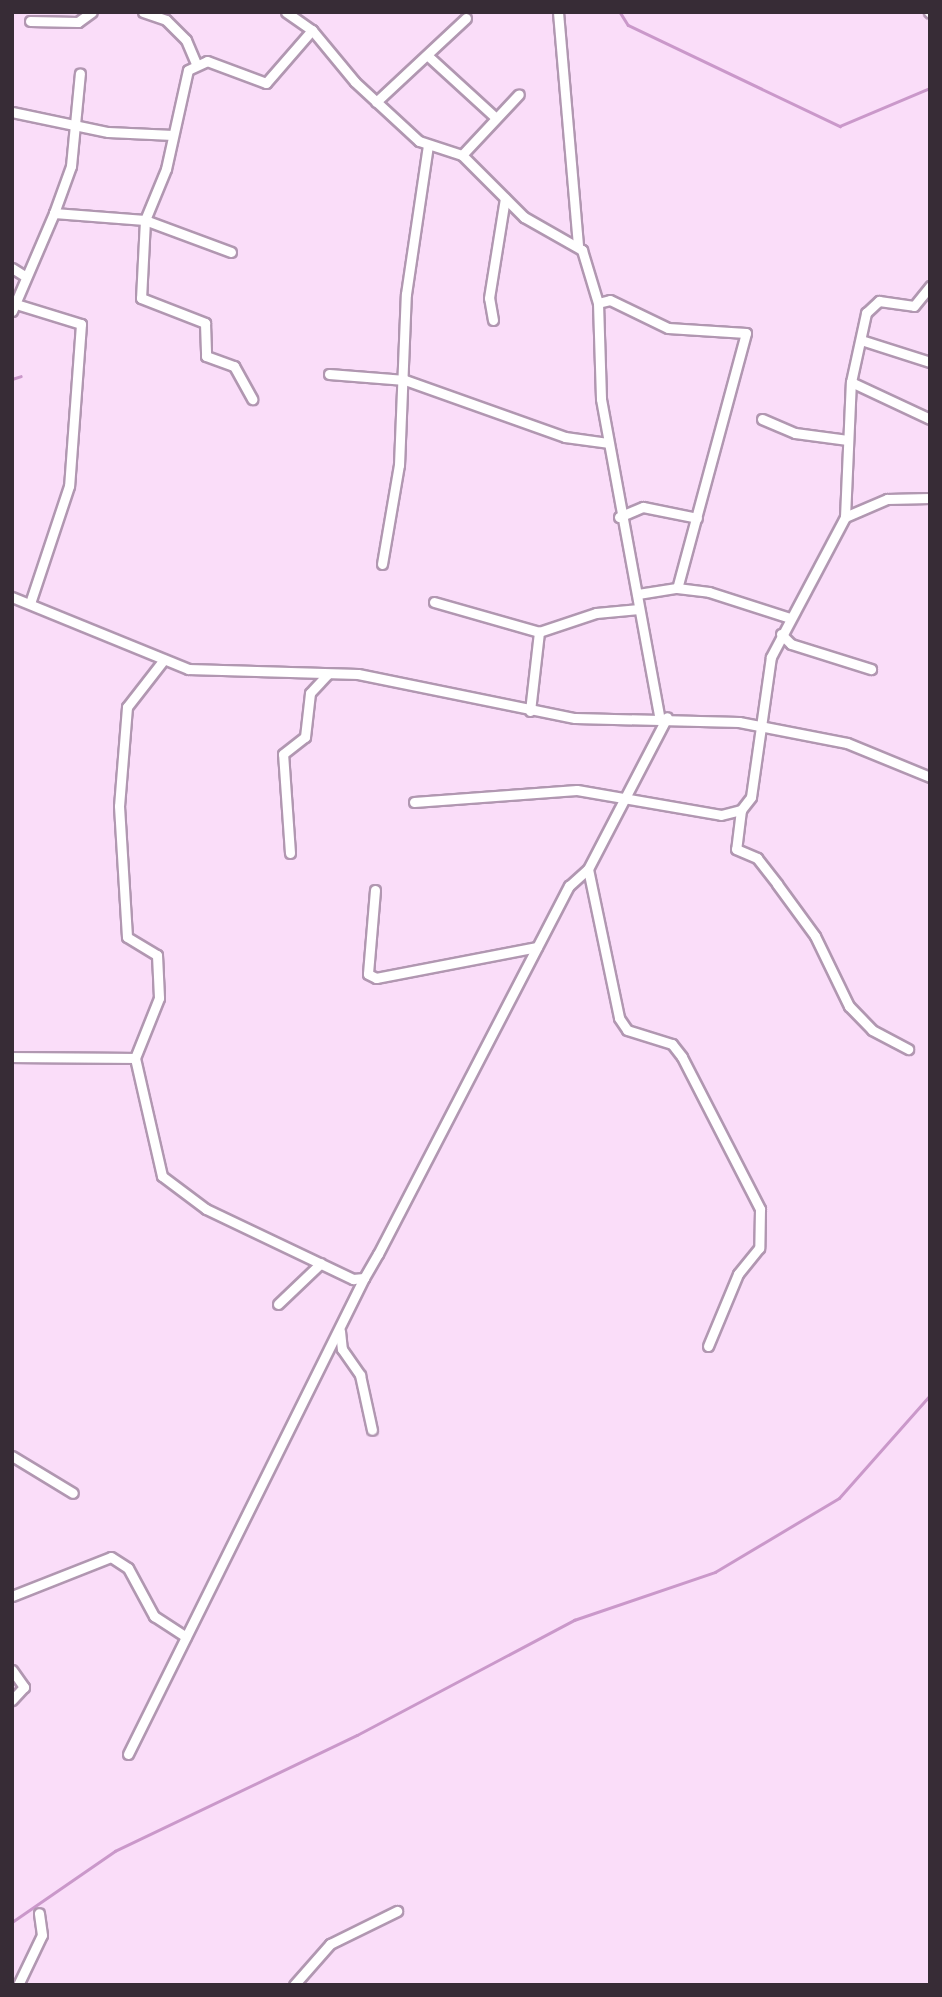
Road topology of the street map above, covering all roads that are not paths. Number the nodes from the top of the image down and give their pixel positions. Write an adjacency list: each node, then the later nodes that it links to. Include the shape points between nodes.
1 (92, 12): 6 (street, via 78,22)
2 (143, 12): 9 (street, via 166,20 186,40)
3 (286, 12): 7 (street)
4 (558, 12): 22 (street)
5 (466, 18): 8 (street)
6 (30, 22)
7 (312, 30): 9 (street, via 266,83); 12 (street)
8 (427, 55): 12 (street); 14 (street)
9 (196, 63): 16 (street, via 188,70)
10 (80, 73): 15 (street)
11 (519, 94): 14 (street)
12 (376, 102): 17 (street)
13 (12, 112): 15 (street)
14 (496, 118): 18 (street)
15 (75, 124): 16 (street); 20 (street, via 71,166)
16 (173, 135): 21 (street)
17 (428, 145): 18 (street); 33 (street, via 406,294)
18 (462, 155): 19 (street)
19 (505, 198): 22 (street, via 551,235); 29 (street, via 489,298)
20 (54, 213): 21 (street); 25 (street)
21 (145, 220): 23 (street); 35 (street, via 141,298 205,323 206,356 234,366)
22 (578, 245): 27 (street)
23 (231, 252)
24 (12, 268): 25 (street)
25 (25, 276): 28 (street)
26 (930, 286): 30 (street, via 910,308 872,304)
27 (598, 303): 39 (street); 43 (street, via 610,300 668,328 746,333)
28 (14, 308): 50 (street, via 81,324 69,486)
29 (493, 320)
30 (861, 340): 31 (street); 34 (street)
31 (930, 362)
32 (329, 374): 33 (street)
33 (405, 380): 39 (street, via 565,437); 45 (street)
34 (851, 382): 37 (street); 38 (street)
35 (252, 399)
36 (762, 419): 38 (street, via 795,433)
37 (930, 419)
38 (848, 440): 42 (street)
39 (608, 443): 41 (street)
40 (930, 498): 42 (street, via 887,499)
41 (619, 517): 43 (street, via 643,507); 47 (street)
42 (845, 517): 52 (street)
43 (697, 518): 46 (street)
44 (50, 539): 50 (street)
45 (382, 564)
46 (677, 587): 47 (street); 52 (street)
47 (638, 594): 51 (street)
48 (12, 597): 50 (street)
49 (434, 602): 53 (street)
50 (30, 603): 55 (street)
51 (639, 609): 53 (street, via 596,613); 59 (street)
52 (790, 618): 54 (street)
53 (539, 632): 58 (street)
54 (781, 634): 56 (street, via 791,644); 60 (street, via 771,657)
55 (162, 662): 57 (street); 71 (street, via 122,722 119,806 127,937 158,956 159,998)
56 (871, 669)
57 (327, 675): 58 (street, via 358,674); 65 (street, via 310,693 305,737 283,754)
58 (530, 711): 59 (street, via 575,718)
59 (663, 716): 60 (street); 62 (street)
60 (762, 726): 61 (street, via 873,751); 64 (street, via 751,797)
61 (930, 777)
62 (624, 800): 63 (street, via 578,790); 64 (street, via 721,816); 66 (street)
63 (414, 802)
64 (741, 810): 69 (street, via 736,849 757,859 792,905 849,1006 872,1030)
65 (290, 853)
66 (588, 869): 68 (street, via 569,886); 76 (street, via 619,1018 627,1030 672,1044 682,1057 760,1209 759,1248 738,1275)
67 (376, 890): 68 (street, via 368,974 376,978)
68 (537, 947): 73 (street)
69 (908, 1049)
70 (12, 1057): 71 (street)
71 (135, 1058): 72 (street, via 166,1182 206,1209)
72 (321, 1263): 73 (street); 74 (street)
73 (364, 1278): 75 (street)
74 (278, 1304)
75 (340, 1331): 77 (street, via 342,1349 360,1375); 81 (street)
76 (708, 1346)
77 (372, 1430)
78 (12, 1456): 79 (street)
79 (73, 1493)
80 (12, 1596): 81 (street, via 111,1557 128,1568 154,1616)
81 (186, 1637): 84 (street)
82 (12, 1670): 83 (street, via 24,1687)
83 (12, 1700)
84 (128, 1754)
85 (397, 1911): 88 (street, via 330,1944)
86 (39, 1913): 87 (street, via 42,1935)
87 (18, 1985)
88 (295, 1985)

